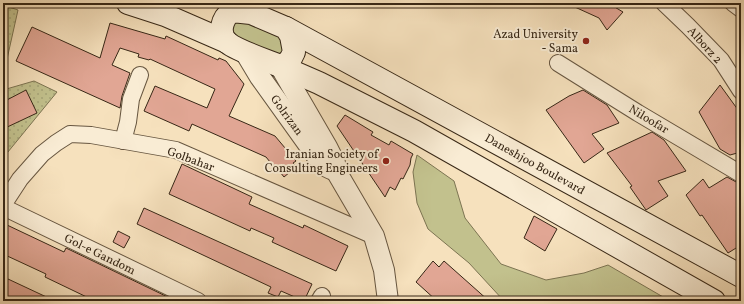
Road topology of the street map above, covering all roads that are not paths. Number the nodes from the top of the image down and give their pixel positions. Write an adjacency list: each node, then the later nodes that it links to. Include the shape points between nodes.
1 (128, 3): 8 (main road, via 165,15)
2 (221, 3): 5 (main road)
3 (664, 3): 12 (street, Alborz 2, via 721,60)
4 (733, 3): 6 (street)
5 (248, 8): 7 (main road, Daneshjoo Boulevard); 8 (main road, via 232,11 226,15 221,25 223,34)
6 (741, 9)
7 (286, 28): 10 (main road, via 291,36 294,52 287,63); 18 (main road, Daneshjoo Boulevard)
8 (236, 47): 10 (main road); 14 (street, Golrizan, via 323,165)
9 (558, 63): 15 (street, Niloofar)
10 (280, 66): 14 (street, Golrizan, via 327,147); 21 (main road, via 320,83 414,131)
11 (140, 75): 13 (street, via 131,99)
12 (741, 91)
13 (123, 141): 16 (street, Golbahar, via 70,134 42,154 20,179); 17 (street, Golbahar, via 176,150)
14 (336, 171): 17 (street, Golrizan)
15 (741, 174)
16 (3, 206): 20 (street, Gol-e Gandom)
17 (374, 236): 19 (street, Golrizan, via 384,270)
18 (738, 272)
19 (388, 300)
20 (198, 301)
21 (714, 301)

